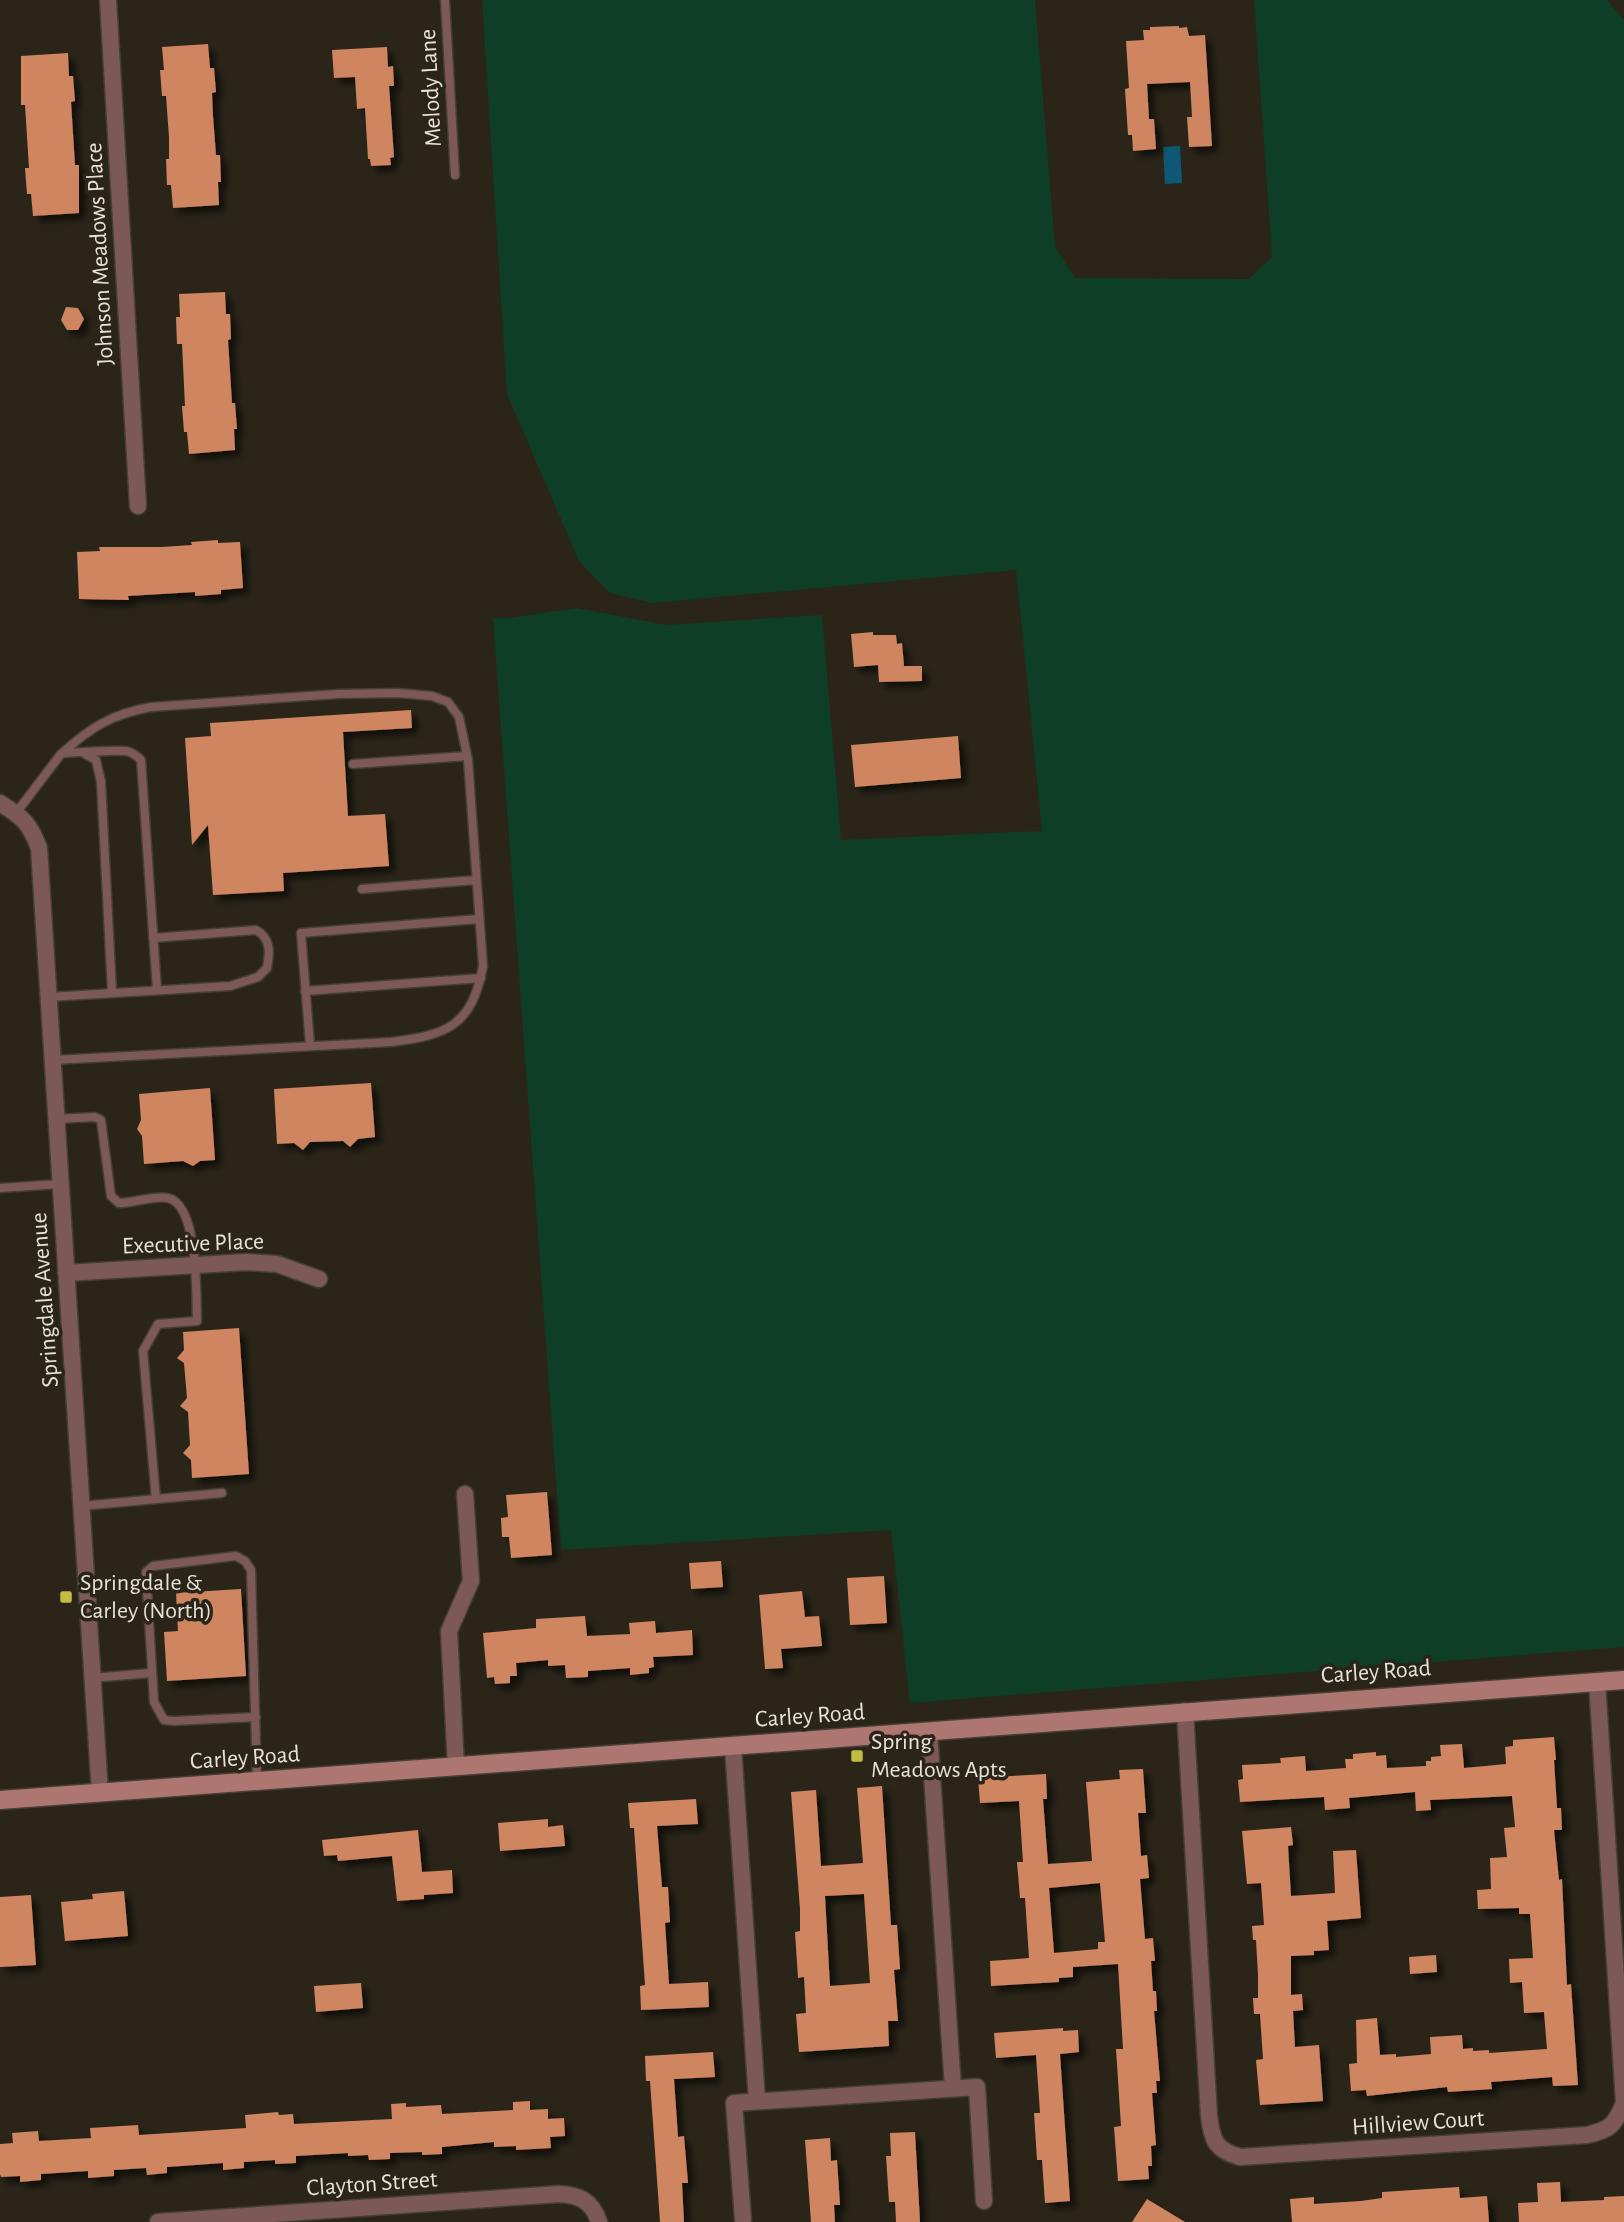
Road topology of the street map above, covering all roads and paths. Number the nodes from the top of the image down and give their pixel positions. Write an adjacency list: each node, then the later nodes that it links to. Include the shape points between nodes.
1 (108, 0): 4 (street, Johnson Meadows Place)
2 (445, 0): 3 (lane, Melody Lane)
3 (455, 175)
4 (138, 506)
5 (82, 753): 6 (lane); 14 (lane, via 124,751 141,760); 18 (lane, via 96,761 101,782)
6 (61, 754): 7 (lane, via 98,724 132,711 398,693 449,702 459,718); 10 (lane)
7 (467, 756): 8 (lane); 11 (lane)
8 (352, 764)
9 (0, 803): 10 (street)
10 (16, 813): 19 (street, Springdale Avenue, via 31,827 39,848)
11 (476, 880): 12 (lane); 13 (lane)
12 (362, 889)
13 (479, 919): 15 (lane); 17 (lane, via 301,933)
14 (153, 937): 16 (lane); 16 (lane, via 256,930 268,943 267,968 247,982)
15 (481, 978): 17 (lane); 20 (lane, via 469,1009 458,1023 443,1031 391,1042)
16 (157, 990): 18 (lane)
17 (305, 991): 20 (lane)
18 (112, 992): 19 (lane)
19 (48, 997): 21 (street, Springdale Avenue)
20 (310, 1045): 21 (lane)
21 (52, 1060): 22 (street, Springdale Avenue)
22 (56, 1119): 23 (street, Springdale Avenue); 25 (lane, via 95,1116 101,1120 111,1196 119,1203 170,1198 178,1203)
23 (61, 1184): 24 (lane); 26 (street, Springdale Avenue)
24 (0, 1188)
25 (196, 1265): 26 (street, Executive Place); 27 (street, Executive Place, via 276,1264); 30 (lane, via 197,1321 158,1324 143,1351)
26 (66, 1273): 31 (street, Springdale Avenue)
27 (319, 1279)
28 (222, 1493): 30 (lane)
29 (465, 1494): 40 (street, via 471,1581 449,1631)
30 (156, 1499): 31 (lane)
31 (81, 1506): 33 (street, Springdale Avenue)
32 (151, 1673): 33 (lane); 37 (lane, via 153,1702 164,1720); 37 (lane, via 146,1572 153,1566 236,1556 251,1570)
33 (92, 1678): 42 (street, Springdale Avenue)
34 (1624, 1680): 35 (street, Carley Road)
35 (1597, 1681): 36 (street, Carley Road); 36 (street, Hillview Court, via 1624,2103 1618,2120 1605,2131 1587,2135 1240,2157 1217,2146 1209,2116)
36 (1185, 1711): 38 (street, Carley Road)
37 (256, 1717): 41 (lane)
38 (929, 1731): 39 (street, Carley Road); 44 (street)
39 (733, 1746): 40 (street, Carley Road); 45 (street)
40 (456, 1767): 41 (street, Carley Road)
41 (257, 1782): 42 (street, Carley Road)
42 (100, 1793): 43 (street, Carley Road)
43 (0, 1800)
44 (953, 2088): 45 (street); 46 (street, via 977,2087)
45 (757, 2101): 47 (street, via 734,2103)
46 (984, 2201)
47 (743, 2219)
48 (158, 2222): 49 (street, Clayton Street, via 559,2194 587,2200)
49 (599, 2222)

